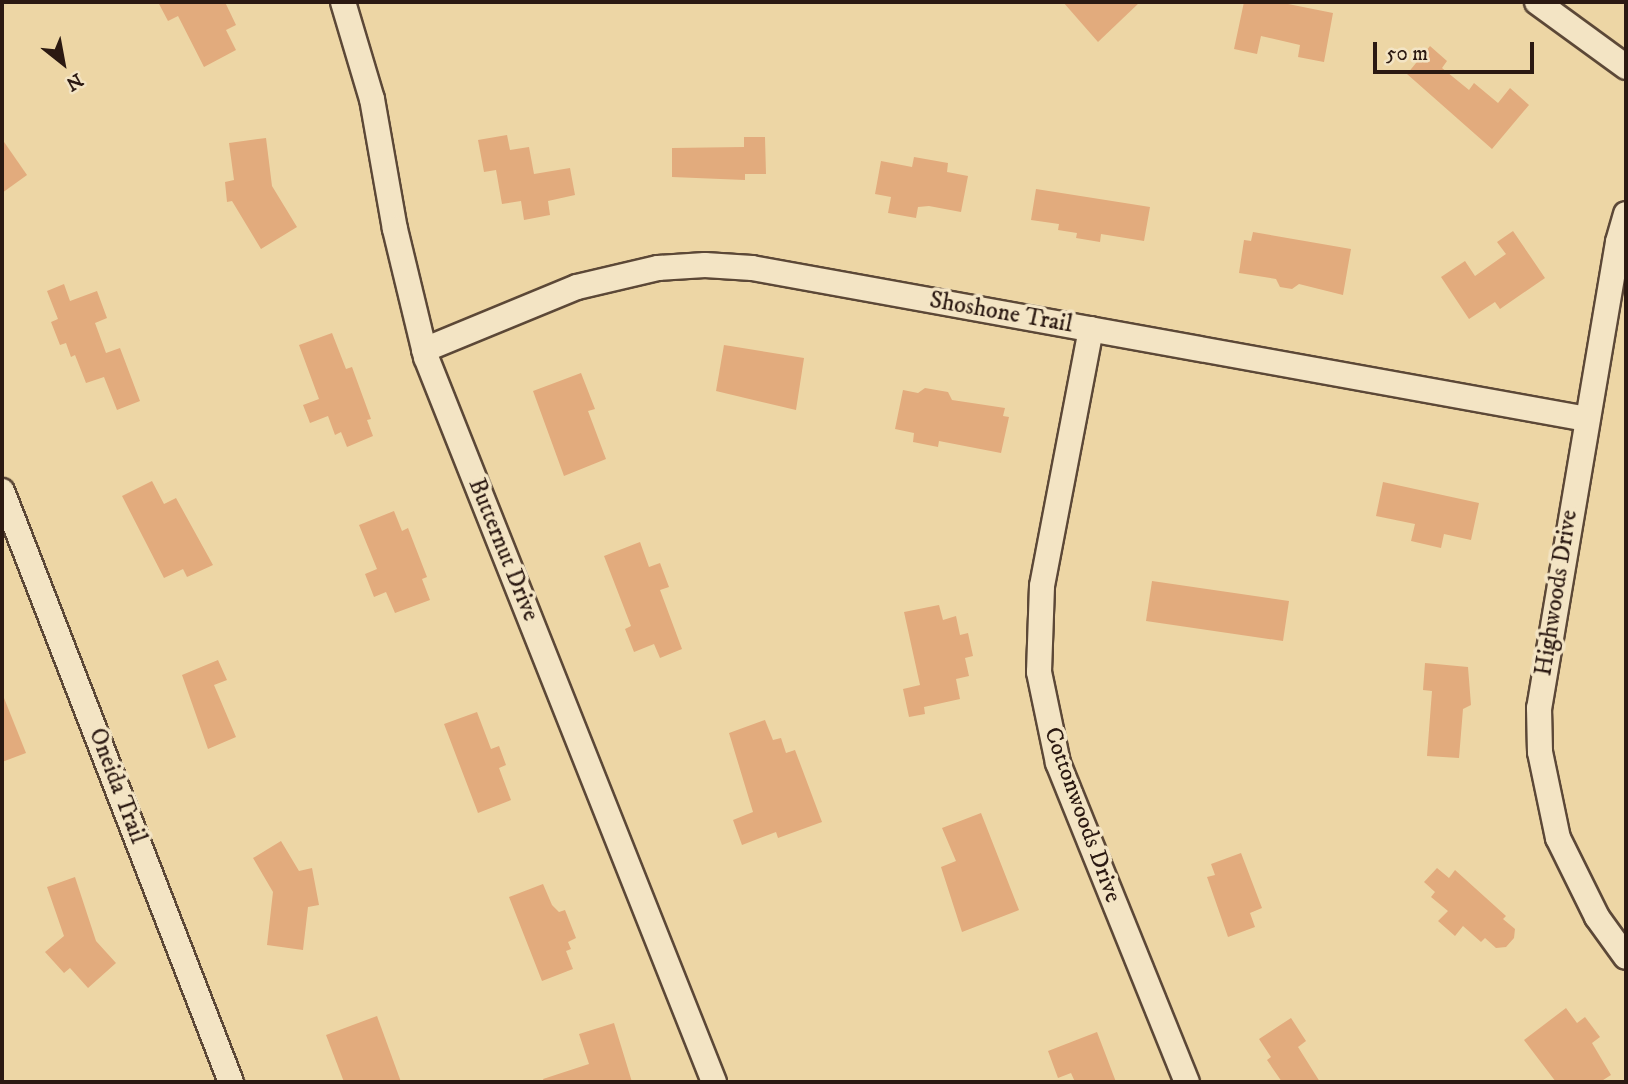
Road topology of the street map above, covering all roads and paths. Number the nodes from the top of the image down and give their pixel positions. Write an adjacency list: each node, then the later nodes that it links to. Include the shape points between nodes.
1 (343, 2): 6 (street, Butternut Drive, via 372,99 395,229)
2 (1537, 2): 3 (street)
3 (1626, 68)
4 (1626, 214): 7 (street, Highwoods Drive)
5 (1091, 329): 6 (street, Shoshone Trail, via 752,268 705,265 658,268 577,287); 7 (street, Shoshone Trail); 12 (street, Cottonwoods Drive, via 1042,586 1039,672 1058,763)
6 (424, 350): 11 (street, Butternut Drive)
7 (1587, 419): 9 (street, Highwoods Drive, via 1543,667 1540,752 1556,827 1575,879)
8 (2, 491): 10 (street, Oneida Trail)
9 (1626, 957)
10 (231, 1082)
11 (714, 1082)
12 (1187, 1082)

